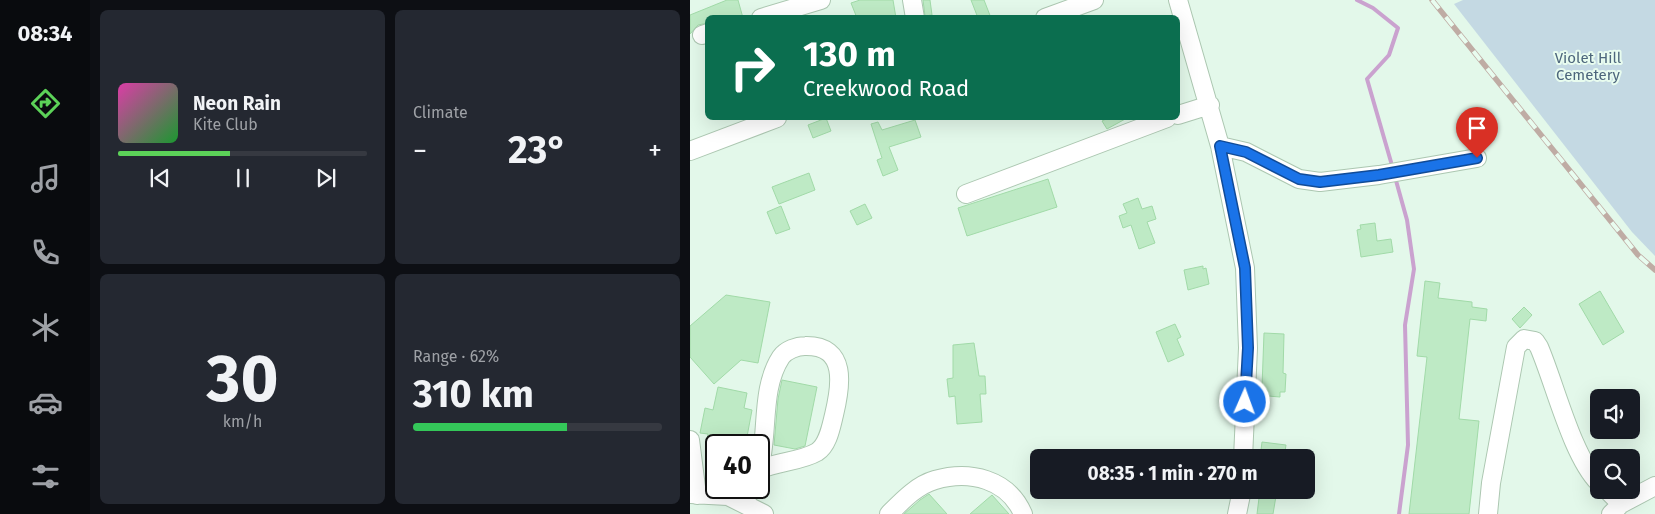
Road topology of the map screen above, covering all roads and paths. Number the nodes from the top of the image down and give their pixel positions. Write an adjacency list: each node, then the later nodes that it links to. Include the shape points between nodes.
1 (821, 0): 5 (street)
2 (912, 0): 6 (street)
3 (1094, 0): 7 (street)
4 (1178, 0): 8 (street)
5 (771, 15)
6 (914, 15)
7 (1053, 15)
8 (1210, 105): 9 (street); 12 (street)
9 (1180, 113)
10 (772, 120): 13 (street)
11 (1162, 120): 15 (street)
12 (1220, 146): 14 (street, via 1246,152 1299,179 1320,182); 17 (street, via 1245,268 1248,348)
13 (690, 151)
14 (1477, 158)
15 (966, 194)
16 (690, 440): 21 (street)
17 (1243, 449)
18 (759, 469): 18 (street, via 772,380 781,358 786,352 805,346 830,352 838,366 840,388 832,424 822,448 809,455)
19 (1590, 472): 30 (street, via 1539,347 1535,341 1524,338 1516,348)
20 (1655, 486): 25 (street)
21 (694, 494): 24 (street, via 728,496)
22 (746, 499): 24 (street)
23 (1240, 499): 29 (street)
24 (744, 504): 26 (street)
25 (1616, 509)
26 (764, 514)
27 (889, 514): 28 (street, via 922,486 955,477 997,482)
28 (1023, 514)
29 (1237, 514)
30 (1488, 514)

